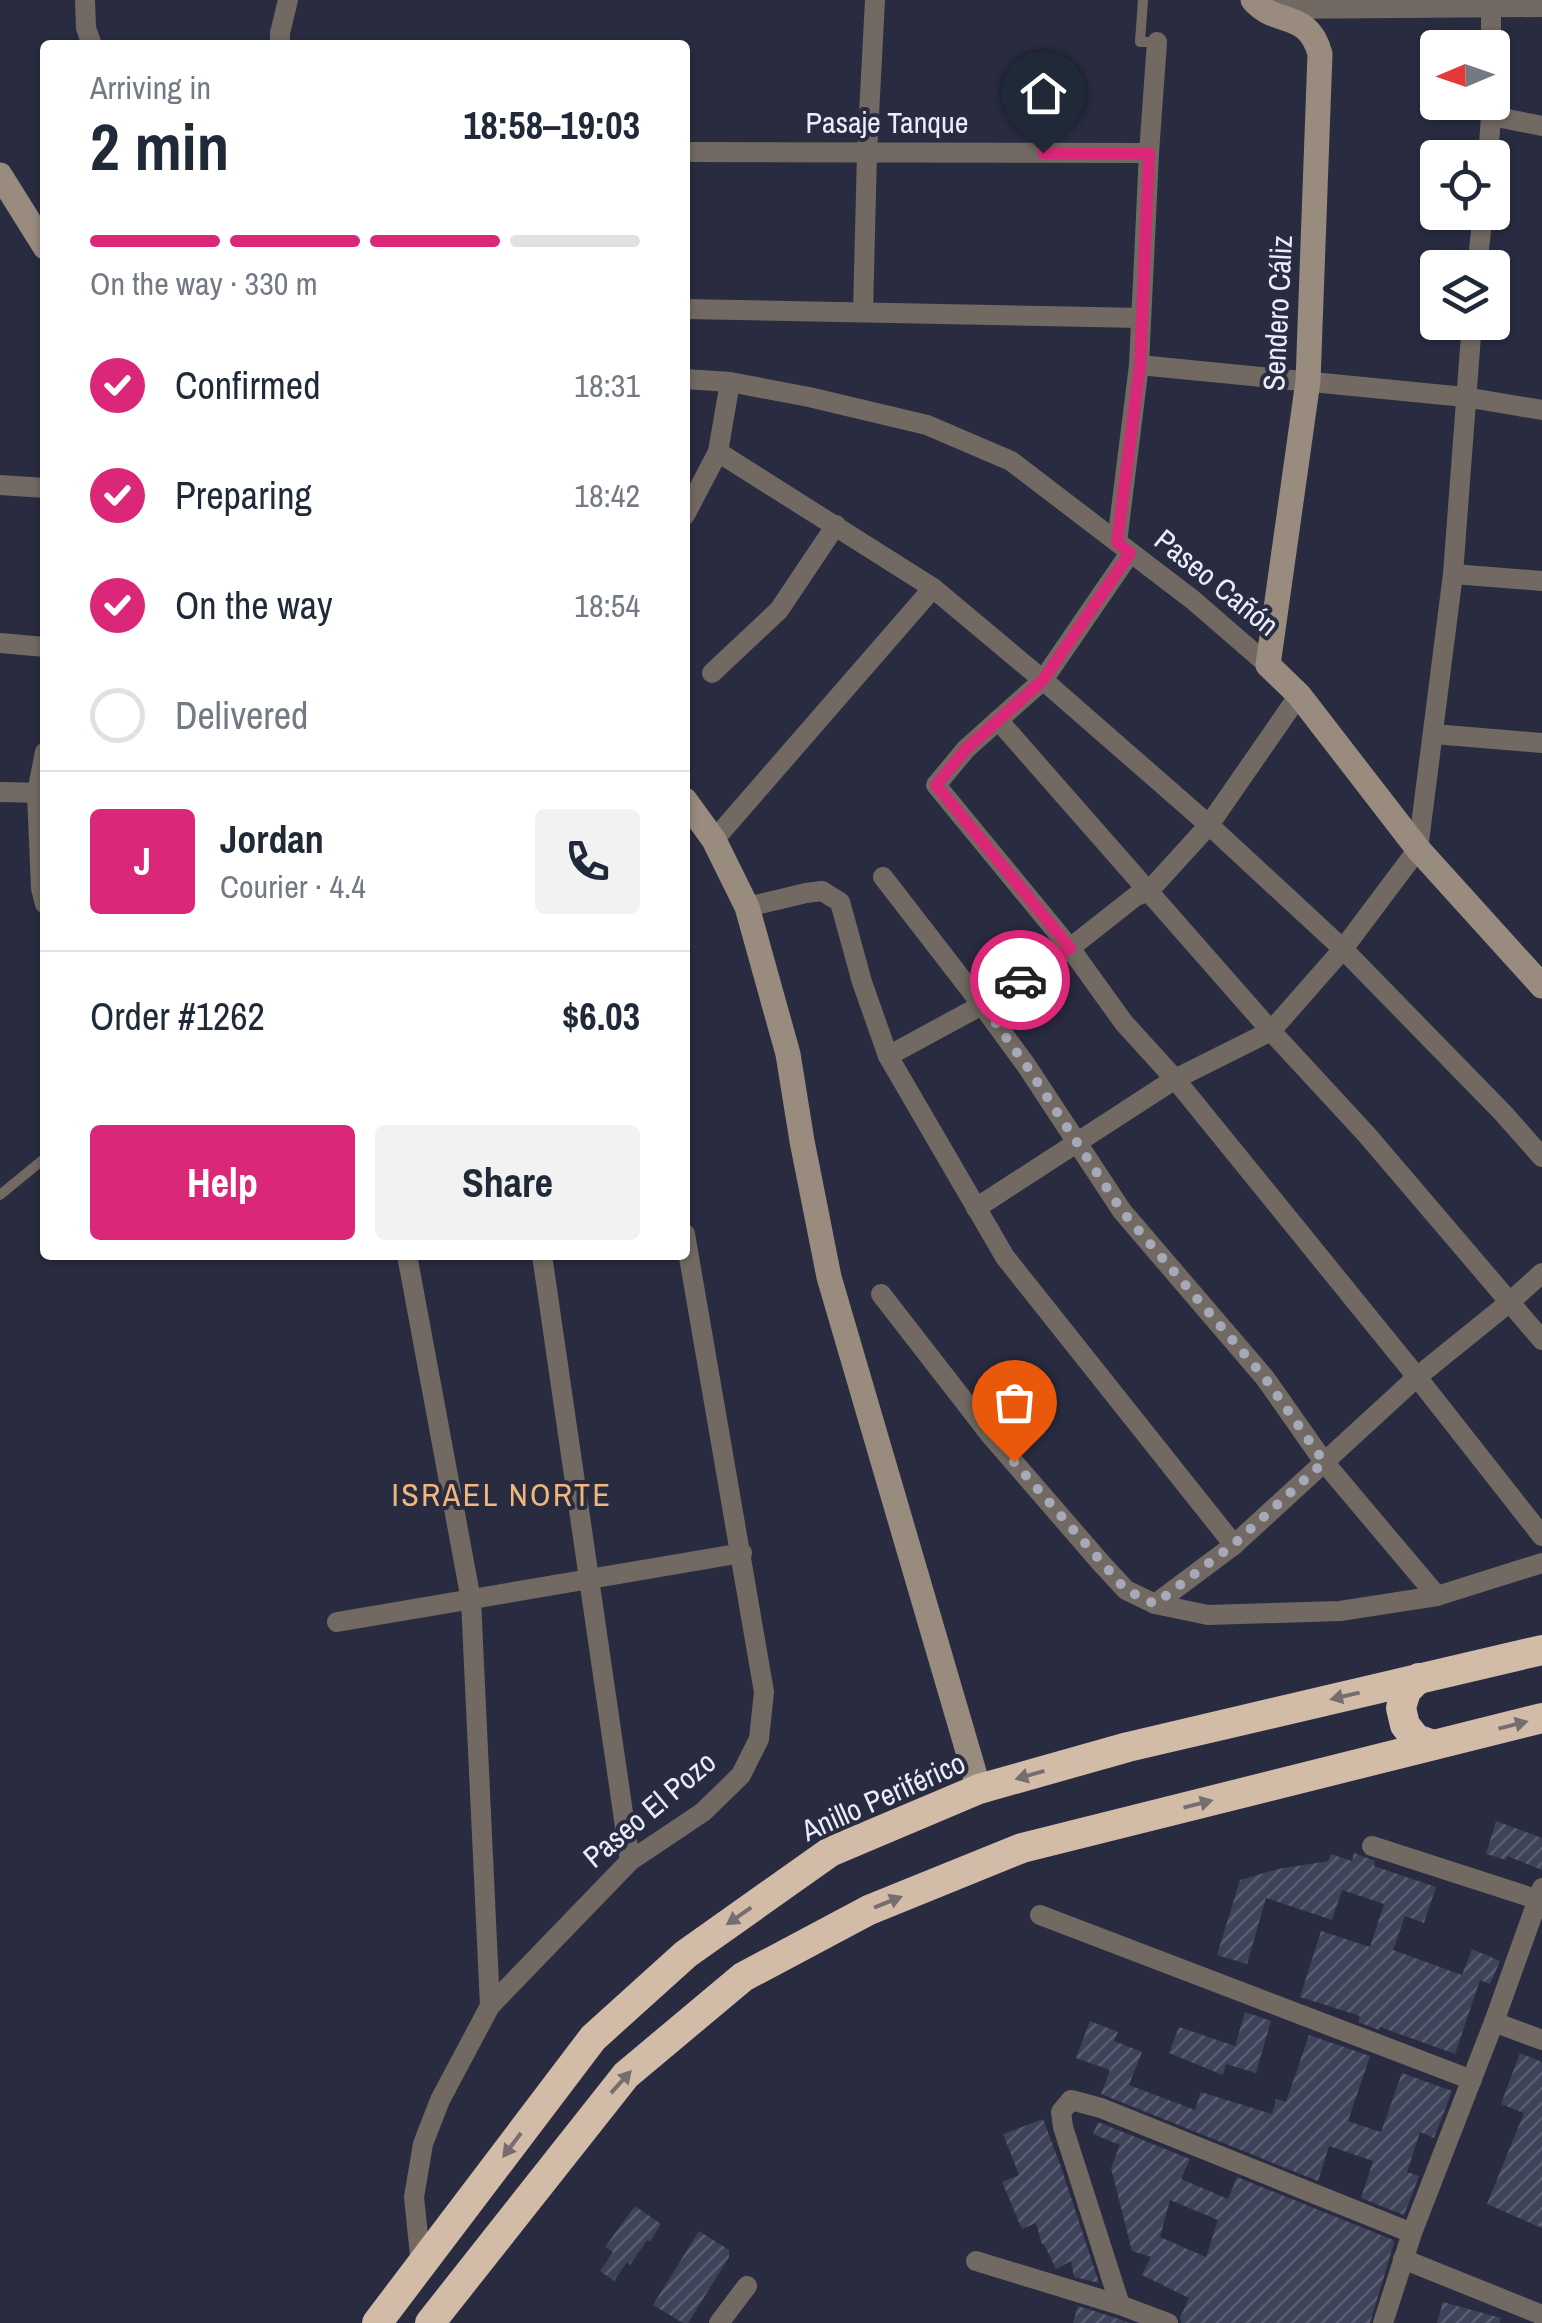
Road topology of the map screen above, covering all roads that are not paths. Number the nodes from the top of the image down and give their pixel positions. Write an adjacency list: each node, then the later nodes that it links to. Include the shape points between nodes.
1 (85, 0): 9 (street)
2 (288, 0): 10 (street)
3 (875, 0): 15 (street)
4 (1143, 0): 11 (lane, via 1140,42)
5 (1257, 4): 6 (street); 25 (street, Sendero Cáliz, via 1305,26 1320,54)
6 (1491, 7): 7 (street); 8 (street)
7 (1542, 7)
8 (1491, 30)
9 (90, 40)
10 (280, 40)
11 (1157, 42): 16 (street)
12 (1510, 116): 13 (street)
13 (1542, 126)
14 (690, 152): 15 (street, Pasaje Tanque)
15 (866, 153): 16 (street, Pasaje Tanque); 20 (street)
16 (1149, 153): 21 (street)
17 (0, 175): 18 (street)
18 (40, 239)
19 (690, 308): 20 (street)
20 (863, 312): 21 (street)
21 (1141, 318): 23 (street)
22 (1470, 340): 27 (street)
23 (1140, 365): 25 (street); 34 (street)
24 (690, 379): 26 (street, Paseo Cañón)
25 (1308, 381): 27 (street); 40 (street, Sendero Cáliz)
26 (730, 382): 29 (street); 34 (street, Paseo Cañón, via 927,425 1011,461)
27 (1465, 398): 28 (street); 35 (street)
28 (1542, 410)
29 (718, 452): 32 (street); 33 (street)
30 (0, 485): 31 (street)
31 (40, 488)
32 (690, 505)
33 (836, 525): 37 (street); 41 (street, via 779,610)
34 (1123, 547): 40 (street, Paseo Cañón); 42 (street)
35 (1453, 574): 36 (street); 45 (street)
36 (1542, 581)
37 (934, 588): 42 (street); 51 (street)
38 (0, 643): 39 (street)
39 (40, 646)
40 (1268, 665): 43 (street, Paseo Cañón)
41 (712, 673)
42 (1043, 680): 44 (street); 50 (street)
43 (1299, 696): 50 (street); 52 (street, Paseo Cañón)
44 (998, 720): 54 (street); 56 (street, via 936,785)
45 (1434, 734): 46 (street); 52 (street)
46 (1542, 743)
47 (0, 792): 48 (street)
48 (40, 793)
49 (690, 807): 51 (street)
50 (1210, 824): 54 (street); 57 (street)
51 (714, 840): 55 (street)
52 (1418, 849): 57 (street); 58 (street, Paseo Cañón)
53 (882, 878): 59 (street)
54 (1148, 892): 56 (street); 60 (street)
55 (747, 908): 61 (street, via 806,893 822,892 840,902); 90 (street, via 788,1054 829,1277)
56 (1070, 948): 59 (street); 62 (street, via 1124,1023)
57 (1343, 950): 60 (street); 64 (street)
58 (1542, 986)
59 (982, 1004): 61 (street); 63 (street)
60 (1271, 1031): 62 (street); 73 (street)
61 (888, 1056): 67 (street)
62 (1176, 1079): 63 (street); 75 (street)
63 (1078, 1144): 67 (street); 76 (street, via 1122,1211 1265,1378)
64 (1542, 1157)
65 (40, 1162): 66 (lane)
66 (0, 1194)
67 (976, 1208): 78 (street, via 1005,1258)
68 (408, 1260): 83 (street)
69 (543, 1260): 81 (street)
70 (690, 1260): 79 (street, Paseo El Pozo)
71 (1542, 1273): 73 (street)
72 (880, 1294): 84 (street, via 1101,1563 1126,1590)
73 (1511, 1302): 74 (street); 75 (street)
74 (1542, 1340)
75 (1417, 1377): 76 (street); 77 (street)
76 (1324, 1462): 78 (street); 82 (street)
77 (1542, 1536)
78 (1234, 1544): 84 (street)
79 (742, 1553): 81 (street); 92 (street, Paseo El Pozo, via 764,1692 758,1739 741,1775 704,1812)
80 (1542, 1563): 82 (street)
81 (588, 1580): 83 (street); 92 (street)
82 (1438, 1596): 84 (street, via 1340,1610 1208,1615)
83 (471, 1600): 85 (street); 95 (street)
84 (1155, 1604)
85 (337, 1622)
86 (1542, 1650): 87 (highway, Anillo Periférico)
87 (1419, 1678): 89 (highway, via 1406,1691 1404,1725); 90 (highway, Anillo Periférico, one-way to 90)
88 (1542, 1718): 89 (highway, one-way to 88)
89 (1433, 1745): 106 (highway, one-way to 89, via 626,2075 743,1978 869,1910 1022,1848)
90 (979, 1789): 102 (highway, Anillo Periférico, one-way to 102, via 830,1852 686,1954 593,2038)
91 (1372, 1846): 93 (street)
92 (630, 1861): 95 (street, Paseo El Pozo)
93 (1541, 1896): 96 (street)
94 (1040, 1916): 98 (street)
95 (490, 2006): 102 (street, Paseo El Pozo, via 423,2144 414,2197)
96 (1494, 2022): 97 (street); 98 (street)
97 (1542, 2040)
98 (1472, 2080): 99 (street)
99 (1412, 2233): 100 (street); 104 (street, via 1070,2100 1062,2112 1064,2127)
100 (1403, 2259): 105 (street); 110 (street)
101 (976, 2261): 104 (street)
102 (420, 2265): 107 (highway, Anillo Periférico)
103 (746, 2286): 108 (street)
104 (1120, 2305): 109 (street)
105 (1542, 2316)
106 (437, 2317)
107 (377, 2323)
108 (719, 2323)
109 (1168, 2323)
110 (1383, 2323)

